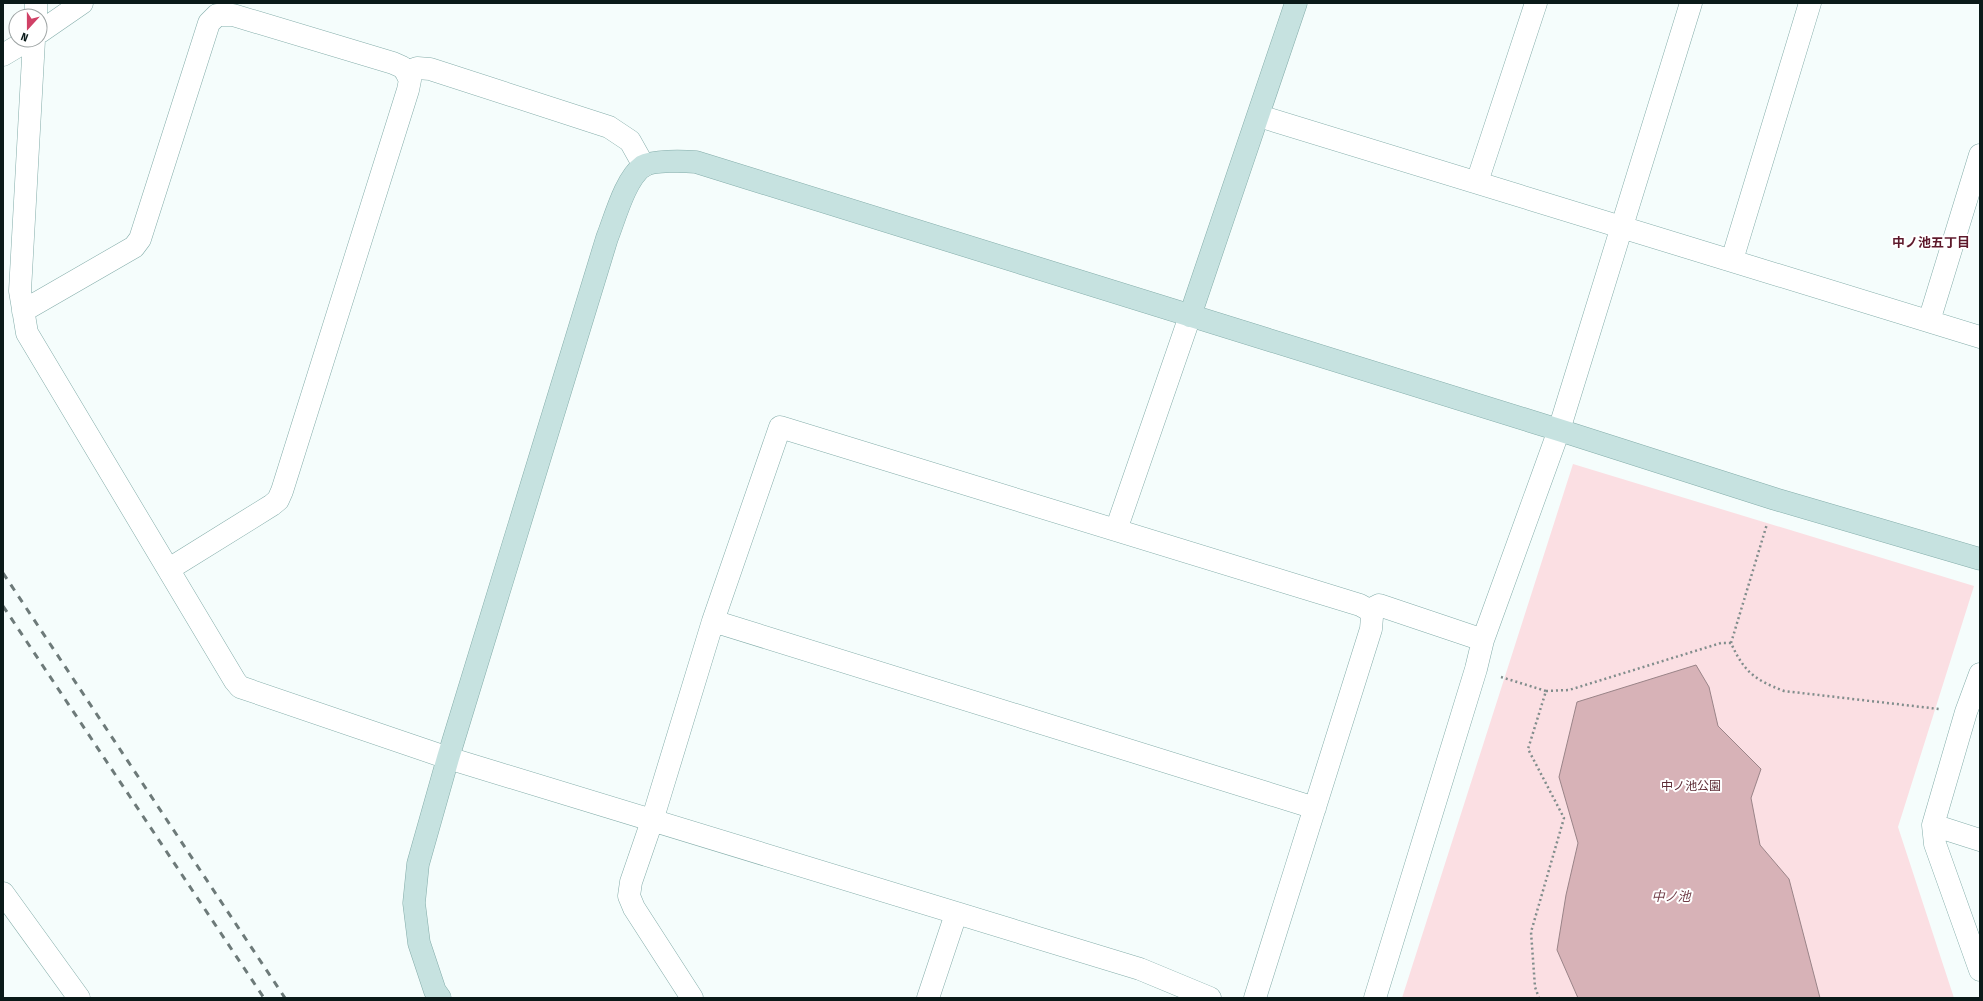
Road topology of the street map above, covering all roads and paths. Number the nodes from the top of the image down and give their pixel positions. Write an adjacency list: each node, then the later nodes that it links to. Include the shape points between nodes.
1 (82, 3): 6 (street)
2 (1296, 3): 11 (street)
3 (1536, 3): 14 (street)
4 (1691, 3): 15 (street)
5 (1810, 3): 16 (street)
6 (48, 26)
7 (15, 48): 9 (street)
8 (34, 48): 17 (street, via 20,291)
9 (3, 55)
10 (406, 72): 13 (street, via 417,68 430,69 609,127 630,141); 17 (street, via 394,63 233,15 217,15 209,23 140,239 134,247); 25 (street, via 410,80 408,90 278,500)
11 (1259, 116): 14 (street); 18 (street)
12 (1980, 155): 19 (street)
13 (644, 166): 18 (street, via 674,160 696,162); 34 (street, via 629,183 607,238)
14 (1477, 182): 15 (street)
15 (1621, 227): 16 (street); 21 (street)
16 (1732, 260): 19 (street)
17 (23, 311): 25 (street, via 27,333)
18 (1190, 316): 21 (street); 23 (street)
19 (1929, 321): 20 (street)
20 (1980, 337)
21 (1558, 430): 22 (street); 28 (street)
22 (1774, 499): 24 (street); 29 (path)
23 (1116, 530): 26 (street, via 1360,605); 27 (street, via 780,427)
24 (1980, 559)
25 (169, 569): 34 (street, via 240,687)
26 (1369, 610): 28 (street, via 1380,605); 35 (street, via 1372,617 1371,629)
27 (713, 621): 35 (street); 36 (street)
28 (1483, 640): 30 (street)
29 (1731, 642): 32 (path, via 1569,690); 33 (path, via 1738,659 1748,672 1762,683 1784,692)
30 (1476, 669): 32 (path); 48 (street)
31 (1980, 674): 33 (street)
32 (1546, 691): 49 (path, via 1528,749 1564,818 1531,932)
33 (1966, 712): 37 (street)
34 (448, 758): 36 (street); 43 (street, via 418,864 414,903 419,943 435,991)
35 (1315, 808): 47 (street)
36 (652, 821): 40 (street); 44 (street, via 631,882 629,896 634,908)
37 (1933, 825): 38 (street); 41 (street, via 1935,844)
38 (1980, 840)
39 (3, 893): 42 (street)
40 (956, 914): 45 (street); 46 (street, via 1140,970)
41 (1980, 970)
42 (80, 998)
43 (440, 998)
44 (692, 998)
45 (928, 998)
46 (1210, 998)
47 (1254, 998)
48 (1375, 998)
49 (1538, 998)

